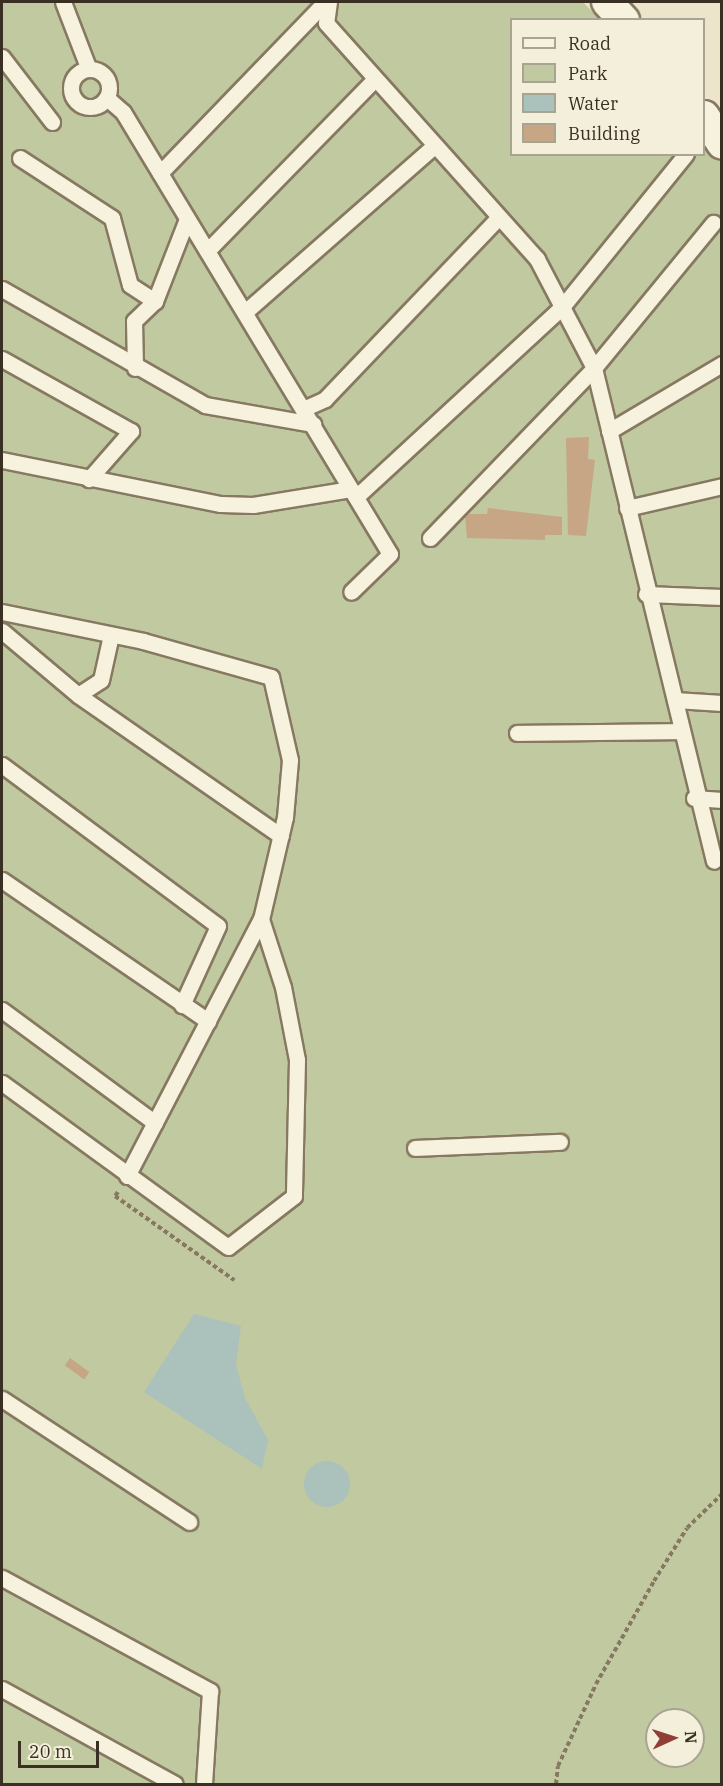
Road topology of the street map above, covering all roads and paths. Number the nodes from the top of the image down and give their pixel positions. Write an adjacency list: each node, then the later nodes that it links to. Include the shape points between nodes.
1 (63, 2): 6 (lane)
2 (327, 2): 7 (lane, via 326,23); 15 (lane)
3 (607, 2): 4 (street)
4 (622, 18)
5 (2, 57): 10 (lane)
6 (88, 67): 8 (lane, via 100,69 110,92); 8 (lane, via 73,76 72,95 82,106 101,105)
7 (375, 79): 12 (lane); 19 (lane)
8 (108, 99): 15 (lane, via 123,112)
9 (705, 118): 11 (street)
10 (52, 122)
11 (722, 144)
12 (433, 147): 16 (lane); 23 (lane)
13 (684, 156): 22 (lane)
14 (20, 158): 21 (lane, via 112,218 130,285)
15 (160, 173): 17 (lane)
16 (498, 218): 22 (lane, via 537,259); 28 (lane, via 326,399)
17 (188, 219): 19 (lane); 21 (lane)
18 (713, 223): 27 (lane)
19 (207, 251): 23 (lane)
20 (2, 289): 26 (lane)
21 (154, 301): 26 (lane, via 134,321)
22 (562, 307): 27 (lane); 34 (lane)
23 (245, 312): 28 (lane)
24 (2, 359): 32 (lane, via 131,431)
25 (722, 364): 30 (lane)
26 (135, 368): 29 (lane, via 205,405)
27 (594, 368): 30 (lane); 36 (lane)
28 (303, 409): 29 (lane)
29 (313, 424): 34 (lane)
30 (609, 431): 35 (lane)
31 (2, 460): 32 (lane)
32 (89, 479): 34 (lane, via 221,504 253,505)
33 (722, 486): 35 (lane)
34 (353, 493): 37 (lane, via 390,554)
35 (627, 508): 38 (lane)
36 (430, 538)
37 (351, 592)
38 (646, 594): 39 (lane); 44 (lane)
39 (722, 597)
40 (2, 612): 42 (lane)
41 (2, 632): 43 (lane)
42 (111, 635): 43 (lane, via 101,680); 51 (lane, via 271,677 290,760)
43 (78, 695): 51 (lane)
44 (675, 700): 45 (lane); 46 (lane)
45 (722, 704)
46 (681, 731): 47 (lane); 49 (lane)
47 (518, 733)
48 (2, 765): 55 (lane, via 218,926)
49 (694, 798): 50 (lane); 52 (lane)
50 (722, 800)
51 (281, 836): 54 (lane)
52 (714, 861)
53 (2, 880): 55 (lane)
54 (261, 919): 57 (lane); 62 (lane, via 283,987 297,1060 294,1196 228,1247)
55 (182, 1005): 57 (lane)
56 (2, 1010): 59 (lane)
57 (208, 1021): 59 (lane)
58 (2, 1083): 62 (lane)
59 (155, 1123): 62 (lane)
60 (560, 1142): 61 (lane)
61 (415, 1148)
62 (127, 1176)
63 (2, 1399): 65 (lane)
64 (722, 1494): 70 (path, via 687,1528 654,1581 596,1684 558,1766)
65 (189, 1522)
66 (2, 1578): 69 (lane, via 210,1690)
67 (2, 1689): 68 (lane)
68 (175, 1785)
69 (204, 1785)
70 (556, 1785)

